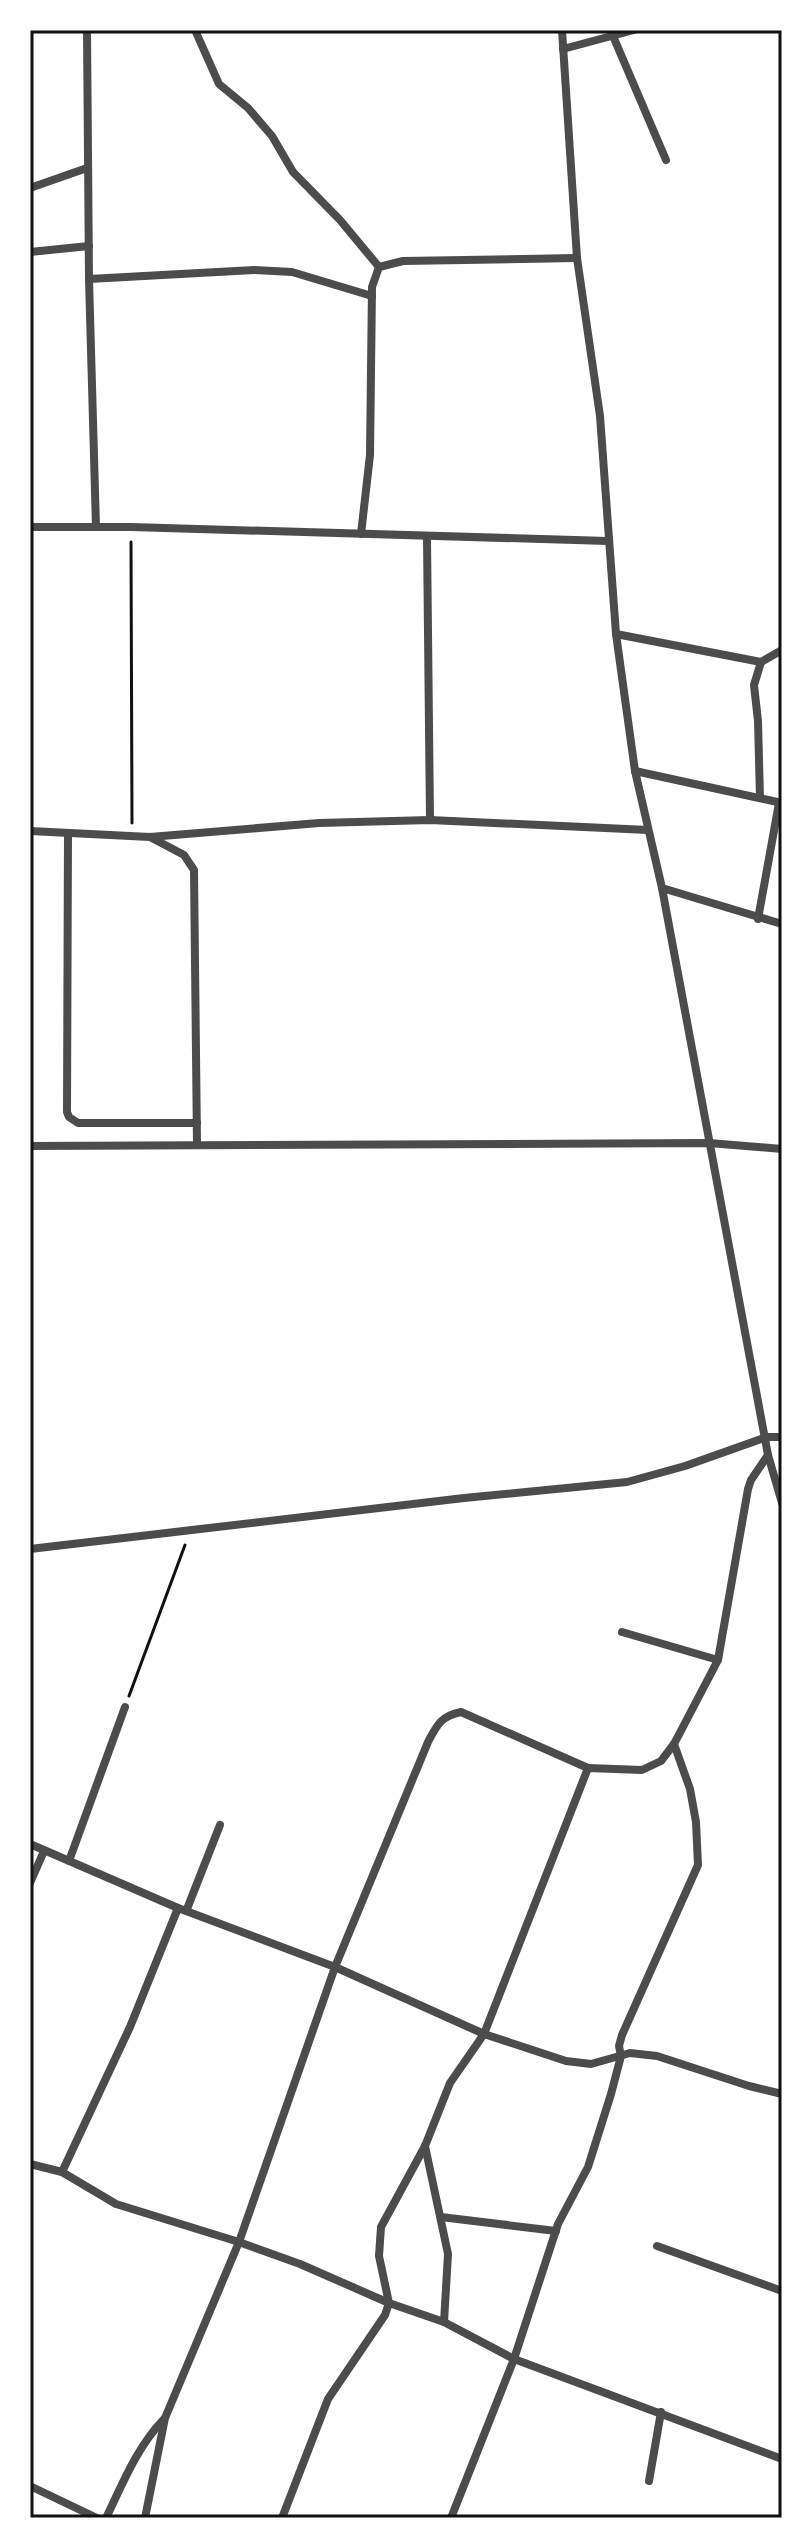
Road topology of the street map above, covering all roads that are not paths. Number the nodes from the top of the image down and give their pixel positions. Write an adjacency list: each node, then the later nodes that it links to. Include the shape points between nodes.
1 (87, 30): 8 (street)
2 (195, 30): 13 (street, via 219,84 248,108 293,172)
3 (562, 30): 6 (street)
4 (634, 30): 5 (street)
5 (613, 36): 6 (street); 7 (street)
6 (563, 49): 12 (street)
7 (666, 160)
8 (87, 168): 9 (street); 10 (street)
9 (30, 188)
10 (89, 246): 11 (street); 14 (street)
11 (30, 252)
12 (577, 258): 13 (street, via 403,261); 20 (street, via 600,416)
13 (379, 267): 15 (street)
14 (89, 279): 15 (street, via 279,271); 17 (street)
15 (372, 296): 18 (street, via 370,455)
16 (30, 527): 17 (street)
17 (96, 527): 18 (street)
18 (361, 534): 19 (street)
19 (427, 538): 20 (street); 27 (street)
20 (608, 541): 21 (street)
21 (616, 634): 23 (street); 24 (street)
22 (782, 650): 23 (street)
23 (761, 662): 25 (street, via 754,685)
24 (635, 771): 25 (street); 28 (street)
25 (760, 798): 26 (street)
26 (780, 803): 33 (street)
27 (430, 820): 28 (street); 31 (street)
28 (648, 830): 32 (street)
29 (30, 831): 30 (street)
30 (68, 833): 31 (street); 35 (street, via 67,1112 78,1123)
31 (150, 837): 35 (street, via 184,855 194,870)
32 (662, 888): 33 (street); 36 (street)
33 (758, 919): 34 (street)
34 (782, 924)
35 (197, 1123): 37 (street)
36 (709, 1143): 37 (street); 39 (street); 40 (street)
37 (197, 1144): 38 (street)
38 (30, 1146)
39 (782, 1149)
40 (767, 1437): 41 (street); 42 (street); 44 (street, via 627,1482)
41 (782, 1437)
42 (768, 1455): 43 (street); 46 (street, via 748,1489)
43 (782, 1503)
44 (30, 1549)
45 (622, 1632): 46 (street)
46 (718, 1660): 48 (street)
47 (125, 1707): 53 (street)
48 (674, 1744): 49 (street, via 661,1761 642,1770); 58 (street, via 690,1789 698,1865 622,2035)
49 (588, 1768): 56 (street, via 461,1712 448,1714 428,1742); 57 (street)
50 (220, 1825): 55 (street)
51 (30, 1844): 52 (street)
52 (44, 1851): 53 (street); 54 (street)
53 (69, 1861): 55 (street)
54 (30, 1883)
55 (182, 1908): 56 (street); 62 (street)
56 (335, 1967): 57 (street); 65 (street)
57 (484, 2034): 58 (street, via 566,2061 591,2064); 60 (street, via 450,2083)
58 (621, 2056): 59 (street, via 657,2056); 64 (street, via 588,2167)
59 (782, 2094)
60 (425, 2146): 63 (street); 68 (street, via 381,2227 379,2256)
61 (30, 2164): 62 (street)
62 (62, 2172): 65 (street, via 116,2204)
63 (441, 2217): 64 (street); 69 (street, via 448,2254)
64 (556, 2231): 70 (street)
65 (239, 2242): 68 (street); 72 (street)
66 (657, 2246): 67 (street)
67 (782, 2291)
68 (389, 2303): 69 (street); 79 (street, via 382,2323 328,2399)
69 (444, 2322): 70 (street)
70 (514, 2359): 71 (street); 80 (street)
71 (661, 2412): 73 (street); 74 (street)
72 (165, 2418): 77 (street, via 149,2433); 78 (street)
73 (782, 2459)
74 (649, 2481)
75 (30, 2486): 76 (street)
76 (97, 2518)
77 (106, 2518)
78 (145, 2518)
79 (282, 2518)
80 (451, 2518)

